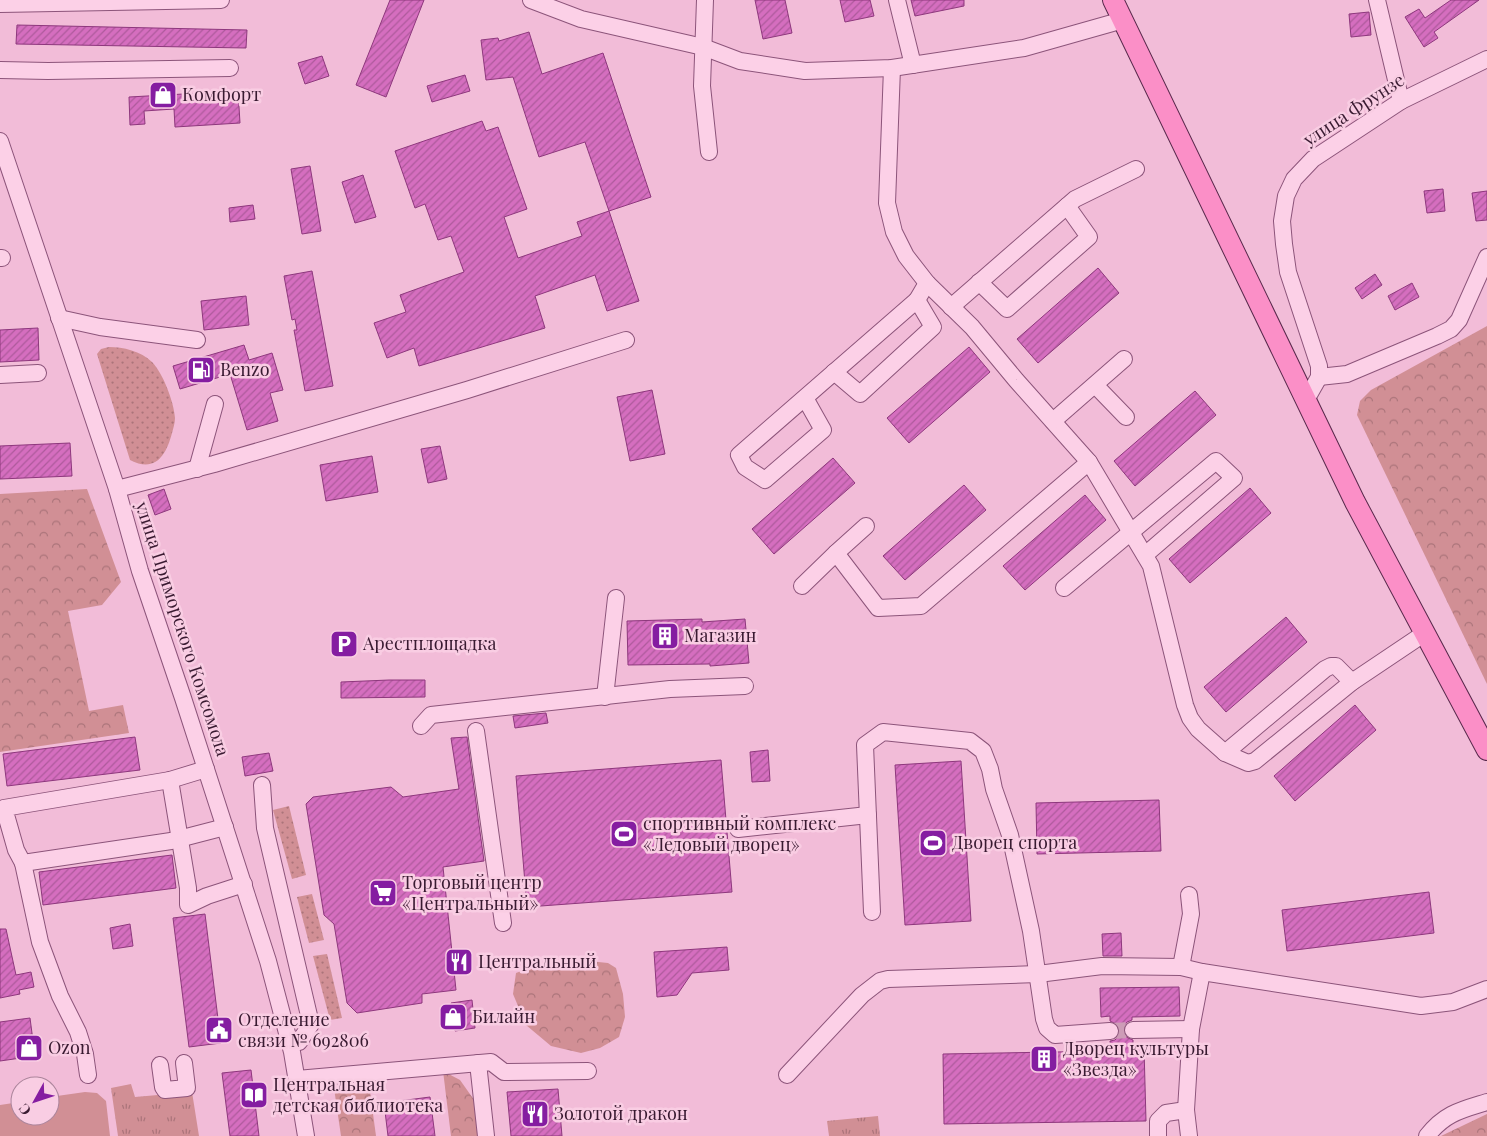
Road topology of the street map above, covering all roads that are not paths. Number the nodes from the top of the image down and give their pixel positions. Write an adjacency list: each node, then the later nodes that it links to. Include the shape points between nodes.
1 (221, 0): 7 (street)
2 (531, 0): 9 (street, via 582,18)
3 (705, 0): 9 (street)
4 (897, 0): 11 (street)
5 (1113, 0): 8 (main road)
6 (1377, 0): 15 (street)
7 (0, 4)
8 (1123, 20): 11 (street, via 1024,48); 35 (main road)
9 (703, 47): 14 (street, via 740,61 805,71); 17 (street, via 702,86)
10 (1487, 59): 15 (street, улица Фрунзе)
11 (913, 65): 14 (street)
12 (1, 67): 13 (street)
13 (230, 68)
14 (892, 68): 22 (street, via 887,203 894,232 906,256)
15 (1401, 101): 32 (street, улица Фрунзе, via 1313,159 1294,179 1286,196 1282,221 1288,272 1319,366)
16 (0, 141): 25 (street, улица Приморского Комсомола)
17 (709, 152)
18 (1136, 169): 19 (street)
19 (1067, 206): 21 (street); 21 (street, via 1089,237 1008,309)
20 (1487, 256): 32 (street, via 1459,320 1451,329 1347,374)
21 (979, 282): 24 (street)
22 (926, 283): 23 (street); 24 (street)
23 (917, 300): 29 (street); 29 (street, via 933,327 860,394)
24 (951, 308): 38 (street, via 972,327)
25 (59, 318): 26 (street); 41 (street, улица Приморского Комсомола)
26 (197, 340)
27 (626, 340): 40 (street)
28 (1124, 360): 33 (street)
29 (834, 372): 34 (street)
30 (38, 373): 31 (street)
31 (0, 375)
32 (1319, 377): 35 (street)
33 (1095, 384): 37 (street); 38 (street)
34 (805, 398): 34 (street, via 823,430 765,480 745,468 739,456)
35 (1306, 400): 49 (main road, via 1355,502)
36 (215, 404): 40 (street)
37 (1126, 418)
38 (1052, 422): 39 (street)
39 (1089, 462): 43 (street); 44 (street, via 922,606 878,608)
40 (197, 469): 41 (street)
41 (117, 489): 57 (street, улица Приморского Комсомола, via 140,571)
42 (866, 526): 44 (street)
43 (1131, 532): 45 (street); 45 (street, via 1216,461 1234,478); 47 (street)
44 (836, 553): 46 (street)
45 (1145, 555): 56 (street, via 1152,566 1190,718)
46 (802, 586)
47 (1064, 588)
48 (616, 598): 52 (street)
49 (1425, 633): 50 (street); 55 (main road)
50 (1352, 682): 56 (street, via 1256,761 1248,763); 56 (street, via 1336,666 1325,668)
51 (745, 686): 52 (street, via 670,689)
52 (605, 697): 53 (street, via 431,715)
53 (421, 726)
54 (476, 731): 69 (street)
55 (1487, 750)
56 (1226, 753)
57 (206, 769): 58 (street); 62 (street, улица Приморского Комсомола)
58 (170, 780): 60 (street); 64 (street)
59 (262, 785): 77 (street, via 265,828 311,1024 299,1042)
60 (2, 805): 65 (street)
61 (868, 815): 63 (street); 68 (street); 72 (street, via 865,745 883,732 970,741 983,751 1010,835 1032,930)
62 (225, 827): 64 (street); 66 (street, улица Приморского Комсомола)
63 (738, 829)
64 (180, 840): 65 (street); 66 (street, via 188,905)
65 (23, 863): 83 (street, via 40,942 60,996 78,1032)
66 (244, 884): 77 (street, улица Приморского Комсомола)
67 (1189, 895): 70 (street, via 1191,914)
68 (872, 912)
69 (503, 923)
70 (1181, 967): 71 (street); 72 (street, via 1102,966)
71 (1202, 972): 73 (street, via 1422,1006 1453,1002); 74 (street)
72 (1038, 974): 76 (street, via 1044,1019 1054,1034); 82 (street, via 880,981 862,995)
73 (1487, 989)
74 (1191, 1029): 75 (street); 86 (street)
75 (1133, 1030)
76 (1110, 1031)
77 (290, 1043): 84 (street, улица Приморского Комсомола)
78 (478, 1062): 81 (street, via 491,1062 504,1072); 84 (street); 88 (street)
79 (184, 1063): 80 (street, via 187,1088 168,1091 163,1087)
80 (160, 1065)
81 (588, 1071)
82 (787, 1074)
83 (88, 1075)
84 (297, 1079): 87 (street, улица Приморского Комсомола)
85 (1487, 1102): 91 (street, via 1454,1111 1434,1126)
86 (1186, 1110): 89 (street, via 1166,1113 1158,1120); 90 (street)
87 (306, 1136)
88 (486, 1136)
89 (1158, 1136)
90 (1188, 1136)
91 (1427, 1136)

